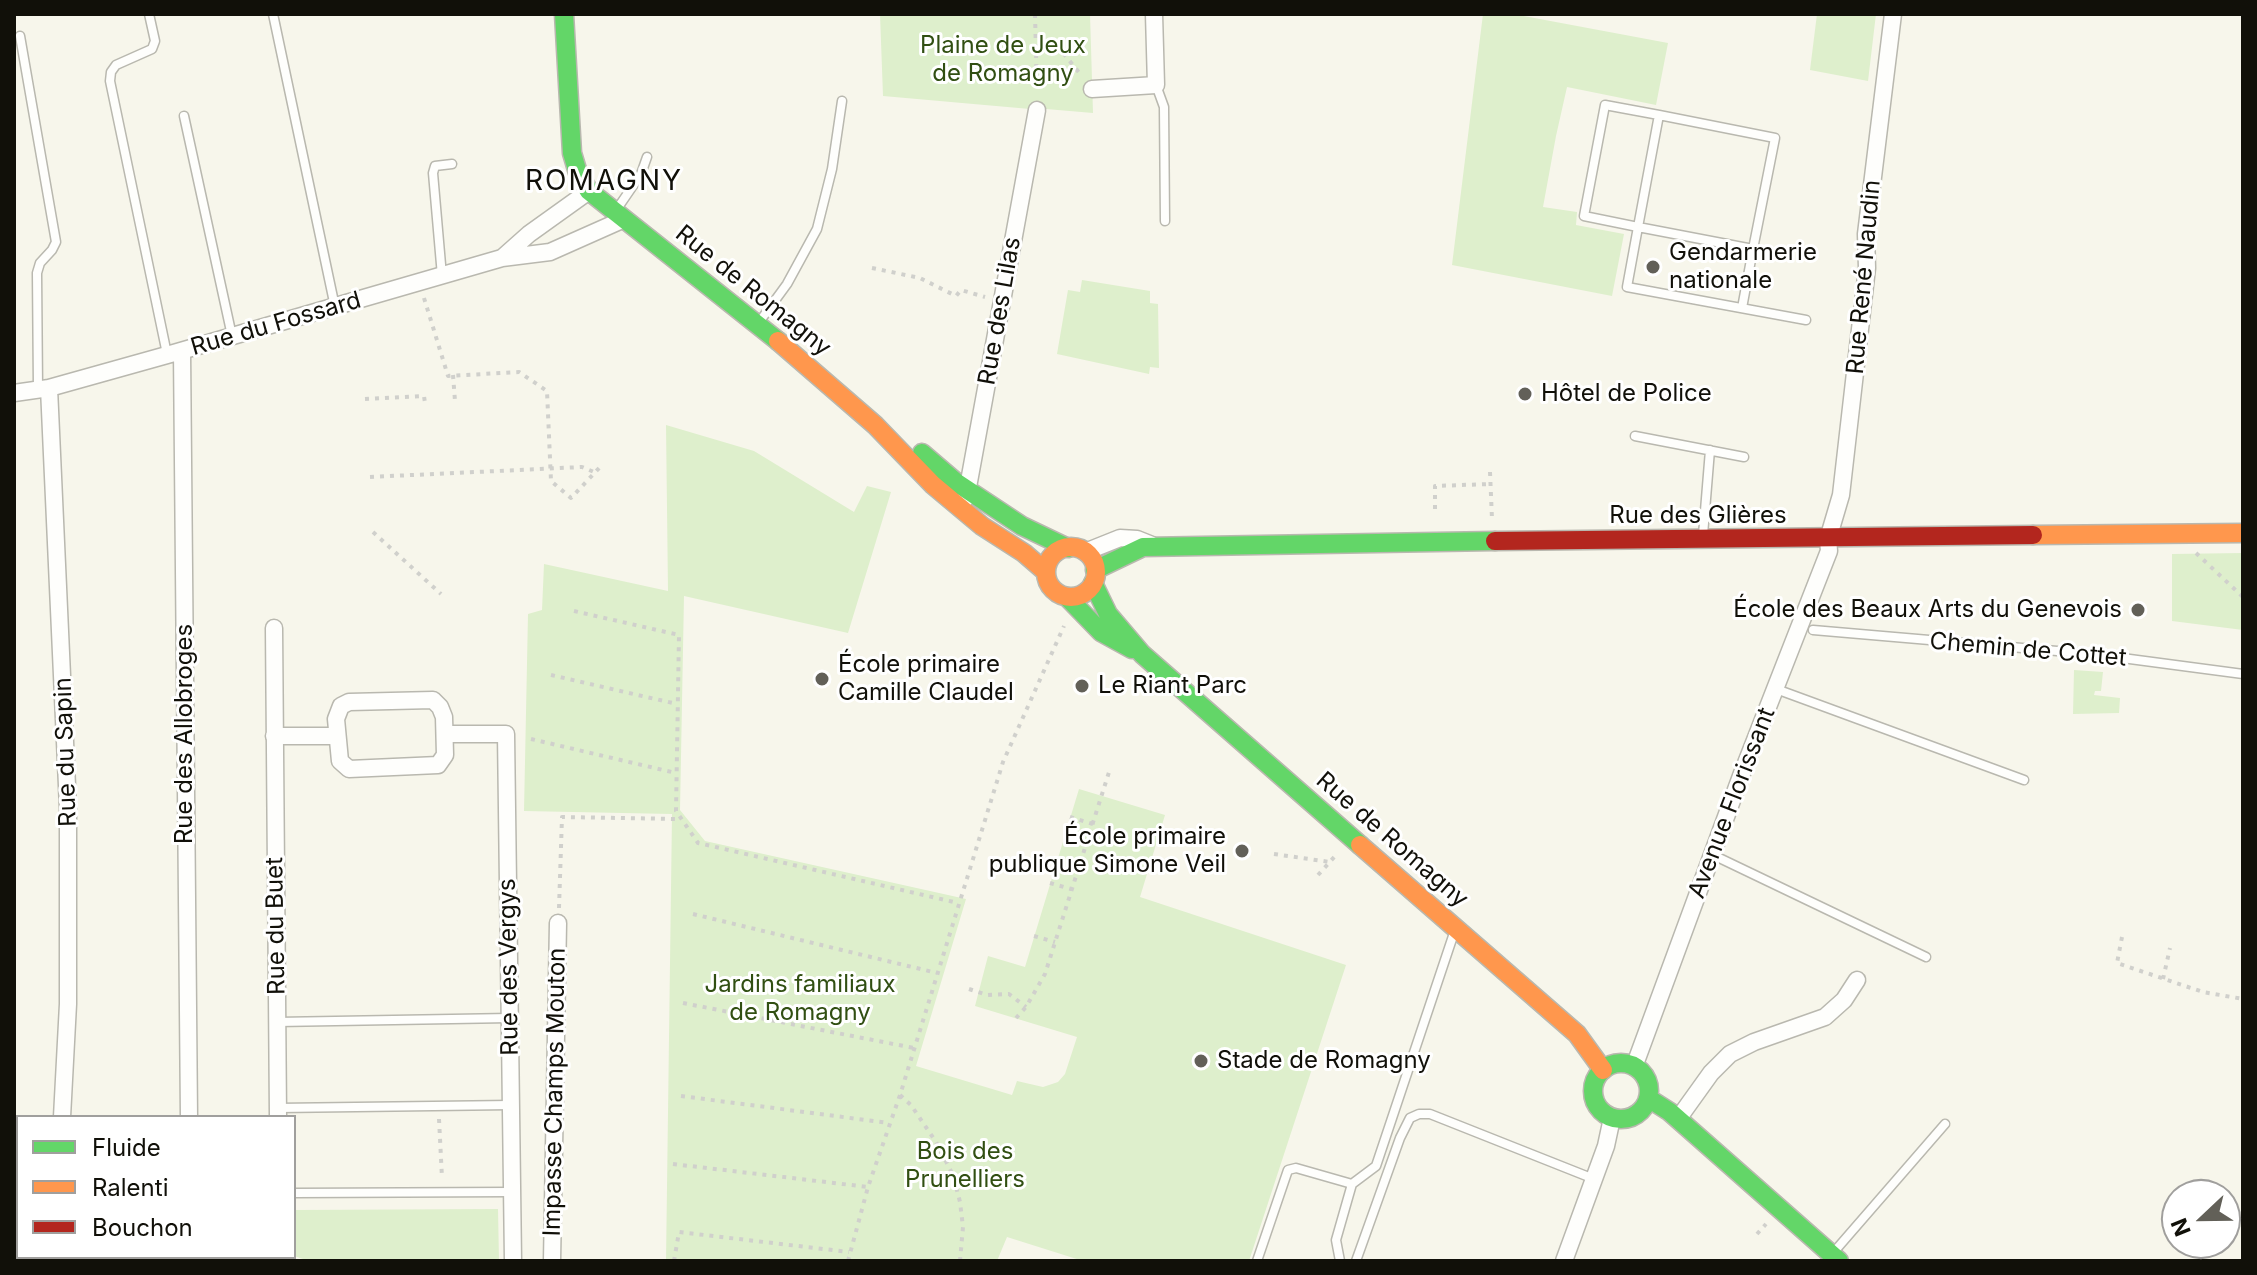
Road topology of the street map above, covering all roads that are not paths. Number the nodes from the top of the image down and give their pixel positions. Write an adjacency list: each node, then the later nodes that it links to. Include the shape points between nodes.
1 (149, 14): 27 (lane, via 152,49 116,65 110,81)
2 (273, 14): 22 (lane)
3 (564, 14): 15 (street, Rue de Romagny, via 572,153)
4 (1154, 14): 7 (street)
5 (1893, 14): 37 (street, Rue René Naudin, via 1842,486)
6 (20, 36): 28 (lane, via 56,242 37,273)
7 (1156, 85): 8 (street); 17 (lane, via 1164,107)
8 (1092, 89)
9 (842, 101): 25 (lane, via 817,229)
10 (1037, 110): 34 (street, Rue des Lilas)
11 (1659, 115): 18 (lane); 18 (lane, via 1605,105 1584,216); 19 (lane, via 1775,138)
12 (184, 116): 26 (lane)
13 (647, 157): 16 (lane)
14 (452, 164): 21 (lane, via 435,166 433,173)
15 (589, 191): 16 (street, Rue de Romagny); 20 (street, Rue du Fossard)
16 (619, 217): 20 (street, Rue du Fossard, via 550,252); 25 (street, Rue de Romagny)
17 (1165, 221)
18 (1638, 227): 19 (lane); 23 (lane, via 1627,287)
19 (1753, 249): 23 (lane)
20 (502, 258): 21 (street, Rue du Fossard)
21 (442, 277): 22 (street, Rue du Fossard)
22 (335, 307): 26 (street, Rue du Fossard)
23 (1742, 308): 24 (lane)
24 (1806, 320)
25 (758, 324): 30 (street, Rue de Romagny)
26 (232, 336): 27 (street, Rue du Fossard)
27 (174, 353): 28 (street, Rue du Fossard); 66 (street, Rue des Allobroges)
28 (44, 389): 29 (street, Rue du Fossard); 65 (street, Rue du Sapin, via 68,808)
29 (14, 393)
30 (875, 425): 34 (street, Rue de Romagny); 35 (street, Rue de Romagny)
31 (1635, 436): 32 (lane)
32 (1710, 450): 33 (lane); 38 (lane)
33 (1744, 457)
34 (968, 490): 35 (street, Rue des Lilas); 40 (street, Rue de Romagny, via 1022,526)
35 (964, 512): 41 (street, Rue de Romagny)
36 (2243, 533): 37 (street, Rue des Glières)
37 (1828, 539): 38 (street, Rue des Glières); 48 (street, Avenue Florissant, via 1829,551)
38 (1703, 540): 39 (street, Rue des Glières)
39 (1154, 546): 40 (street, Rue des Glières, via 1120,538); 42 (street, Rue des Glières, via 1136,549)
40 (1077, 550): 41 (street, via 1052,556); 42 (street, via 1092,560)
41 (1046, 572): 43 (street, via 1051,588)
42 (1094, 577): 43 (street, via 1084,593); 46 (street, Rue de Romagny, via 1108,614)
43 (1067, 597): 46 (street, Rue de Romagny, via 1105,636)
44 (274, 628): 50 (street, Rue du Buet)
45 (1813, 630): 47 (lane, Chemin de Cottet, via 2105,655)
46 (1142, 654): 55 (street, Rue de Romagny)
47 (2243, 674)
48 (1776, 689): 52 (lane); 53 (street, Avenue Florissant)
49 (445, 734): 51 (street, via 444,759 438,765 349,769 340,761); 51 (street, via 440,707 428,699 344,704 337,714); 58 (street, Rue des Vergys, via 506,734)
50 (274, 736): 51 (street); 59 (street, Rue du Buet)
51 (337, 736)
52 (2024, 780)
53 (1712, 854): 56 (lane); 60 (street, Avenue Florissant)
54 (558, 923): 76 (street, Impasse Champs Mouton)
55 (1456, 929): 61 (street, Rue de Romagny, via 1577,1034); 71 (lane, via 1378,1163)
56 (1926, 957)
57 (1857, 980): 68 (street, via 1841,1003 1820,1019 1730,1054)
58 (510, 1018): 59 (lane); 63 (street, Rue des Vergys)
59 (277, 1022): 64 (street, Rue du Buet)
60 (1634, 1067): 61 (street, via 1620,1063); 62 (street, via 1646,1078)
61 (1603, 1070): 67 (street, via 1593,1096 1601,1112)
62 (1648, 1098): 67 (street, via 1634,1116); 68 (street)
63 (511, 1105): 64 (lane); 72 (street, Rue des Vergys)
64 (278, 1113)
65 (62, 1115)
66 (189, 1115)
67 (1612, 1118): 70 (street)
68 (1678, 1119): 74 (street)
69 (1945, 1124): 74 (lane)
70 (1594, 1179): 79 (lane, via 1419,1114 1410,1118 1400,1138); 80 (street)
71 (1352, 1184): 77 (lane, via 1288,1170); 78 (lane, via 1336,1240)
72 (512, 1192): 73 (lane); 75 (street, Rue des Vergys)
73 (296, 1193)
74 (1836, 1258)
75 (513, 1261)
76 (552, 1261)
77 (1257, 1261)
78 (1340, 1261)
79 (1356, 1261)
80 (1564, 1261)

